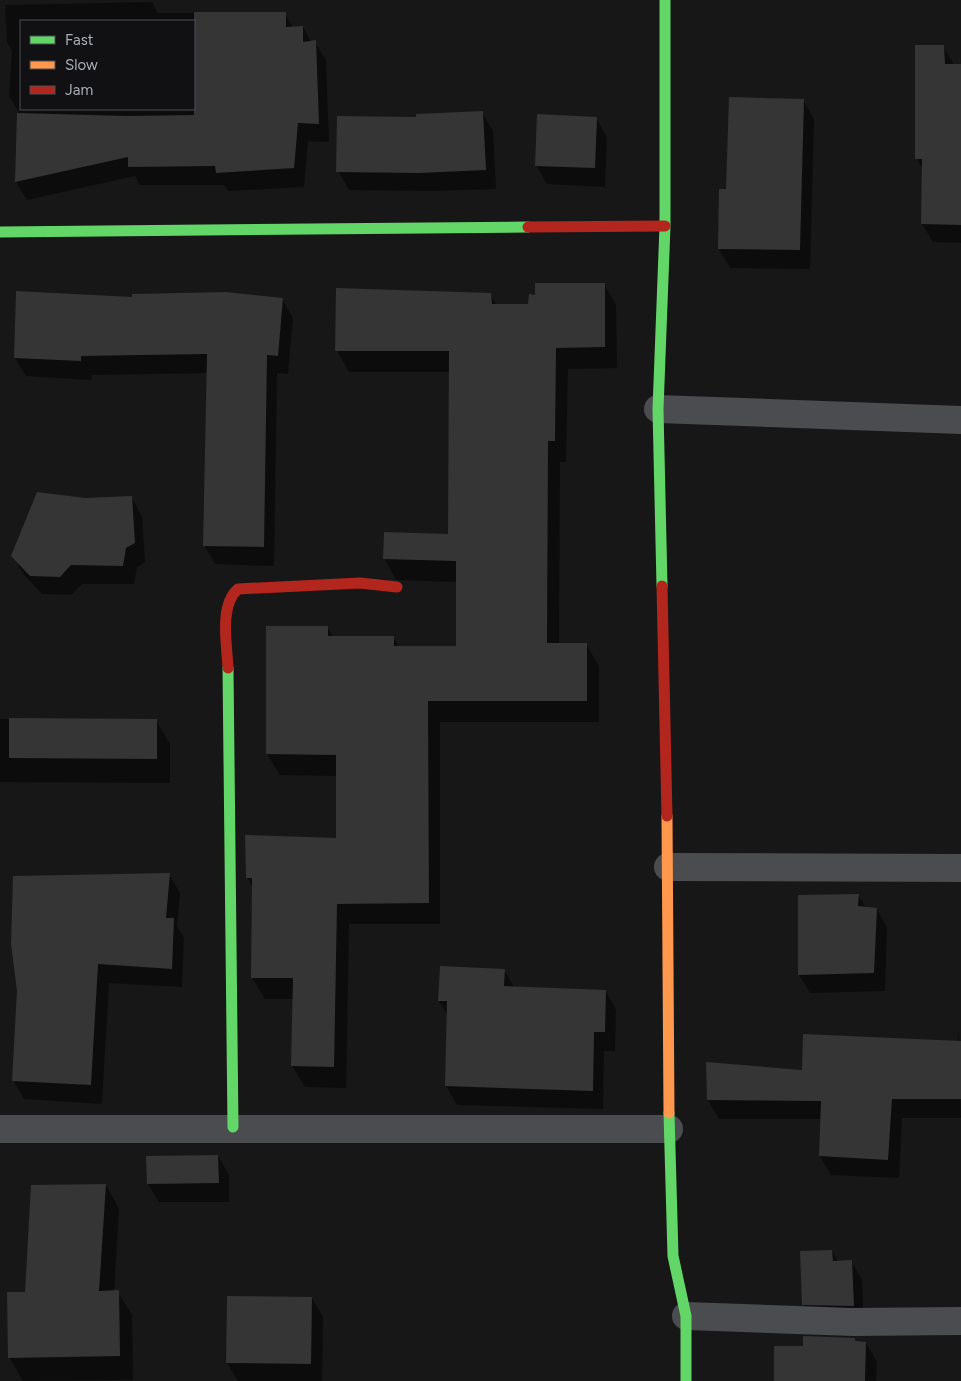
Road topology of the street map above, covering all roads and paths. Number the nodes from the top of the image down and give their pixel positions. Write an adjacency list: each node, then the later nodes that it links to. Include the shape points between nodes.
1 (665, 0): 2 (street)
2 (665, 226): 3 (street); 4 (street)
3 (0, 232)
4 (658, 409): 5 (street); 7 (street)
5 (961, 420)
6 (397, 587): 9 (street, via 360,583 245,588 238,590 229,602)
7 (668, 867): 8 (street); 11 (street)
8 (961, 868)
9 (233, 1128): 10 (street); 11 (street)
10 (0, 1129)
11 (669, 1129): 12 (street, via 673,1256)
12 (686, 1316): 13 (street, via 853,1322); 14 (street)
13 (961, 1321)
14 (686, 1381)

